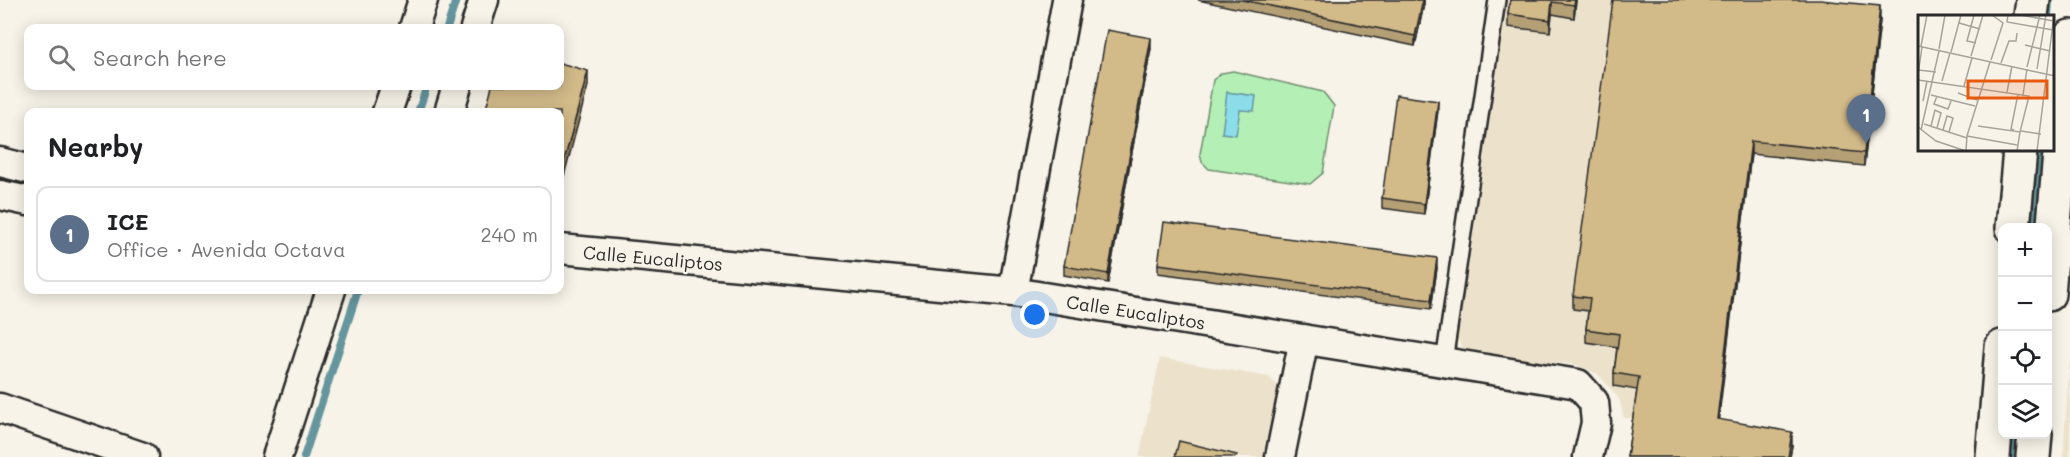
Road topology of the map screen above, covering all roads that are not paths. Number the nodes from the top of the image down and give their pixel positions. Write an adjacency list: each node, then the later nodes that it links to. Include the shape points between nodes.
1 (423, 0): 7 (street)
2 (484, 0): 8 (street)
3 (1067, 0): 22 (street)
4 (1497, 0): 25 (lane)
5 (2033, 0): 6 (main road)
6 (2031, 15)
7 (415, 24)
8 (476, 24)
9 (2070, 37): 21 (main road)
10 (395, 90): 12 (street)
11 (456, 90): 13 (street)
12 (388, 108)
13 (449, 108)
14 (2020, 152): 19 (main road)
15 (0, 162): 16 (street)
16 (24, 168)
17 (0, 195): 18 (street)
18 (24, 200)
19 (2013, 223)
20 (564, 249): 22 (street, Calle Eucaliptos)
21 (2049, 277)
22 (1013, 292): 24 (street, Calle Eucaliptos)
23 (330, 294): 30 (street)
24 (1304, 339): 25 (street, Calle Eucaliptos); 31 (street)
25 (1444, 362): 32 (street, Calle Eucaliptos, via 1578,384 1594,402 1596,423)
26 (1999, 385): 33 (main road)
27 (0, 408): 29 (street)
28 (2035, 439): 34 (main road)
29 (143, 457)
30 (277, 457)
31 (1280, 457)
32 (1588, 457)
33 (1993, 457)
34 (2033, 457)

